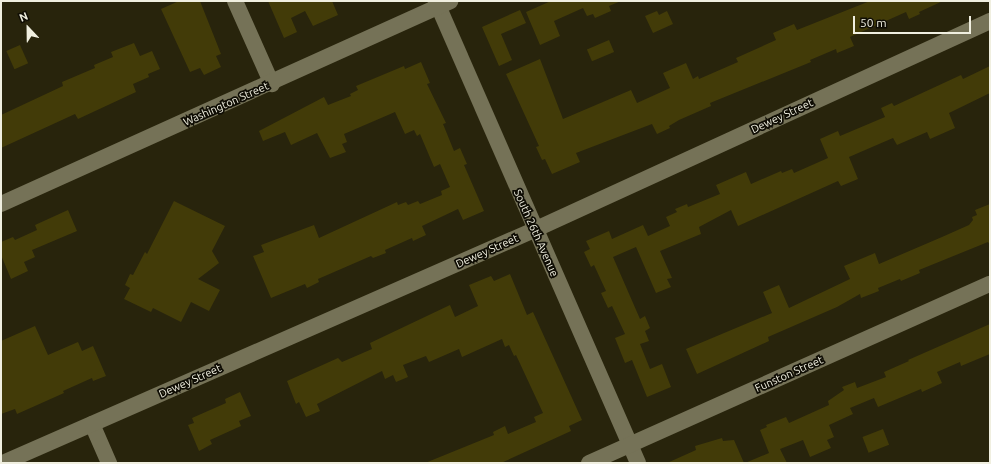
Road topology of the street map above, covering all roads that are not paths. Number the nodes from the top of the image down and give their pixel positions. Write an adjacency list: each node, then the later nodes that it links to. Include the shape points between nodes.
1 (235, 1): 4 (street)
2 (441, 3): 4 (street, Washington Street); 6 (street, South 26th Avenue)
3 (990, 21): 6 (street, Dewey Street)
4 (272, 84): 5 (street, Washington Street)
5 (1, 204)
6 (534, 230): 8 (street, Dewey Street); 9 (street, South 26th Avenue)
7 (990, 284): 9 (street, Funston Street)
8 (92, 424): 10 (street, Dewey Street); 11 (street)
9 (630, 445): 12 (street, Funston Street); 13 (street, South 26th Avenue)
10 (3, 463)
11 (109, 463)
12 (589, 463)
13 (638, 463)

